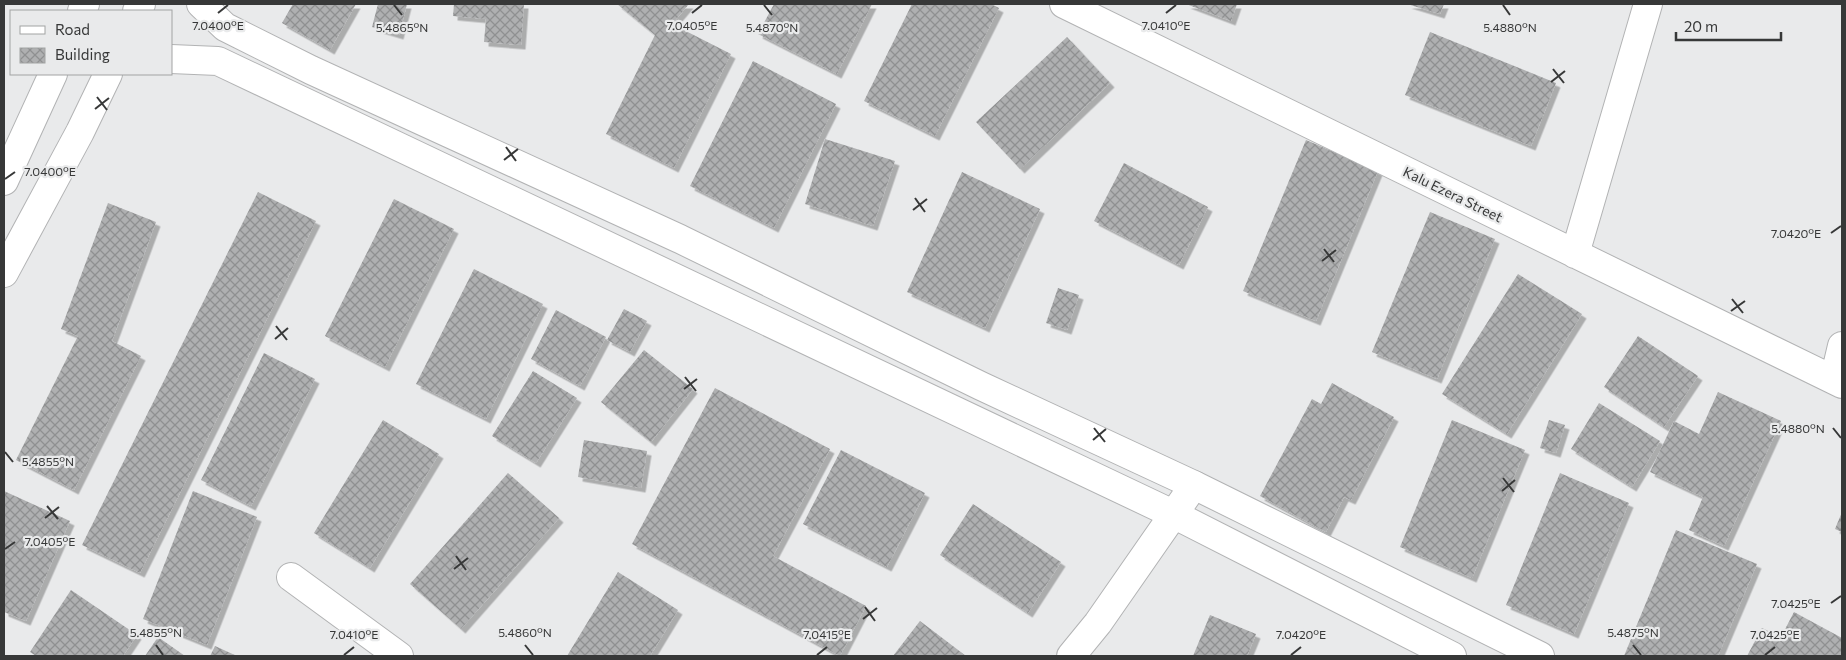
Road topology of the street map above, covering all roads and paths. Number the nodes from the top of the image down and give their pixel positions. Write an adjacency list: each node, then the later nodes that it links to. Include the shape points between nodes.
1 (201, 4): 12 (main road, via 225,27 311,70 680,239 972,382)
2 (1064, 4): 8 (main road, Kalu Ezera Street)
3 (1648, 4): 8 (main road)
4 (172, 59): 13 (main road, via 218,62)
5 (53, 75): 7 (main road)
6 (108, 75): 9 (main road)
7 (4, 181)
8 (1575, 254): 11 (main road, Kalu Ezera Street)
9 (4, 273)
10 (1842, 346): 11 (main road)
11 (1838, 382)
12 (1194, 485): 13 (main road); 18 (main road)
13 (1173, 514): 16 (main road); 17 (main road)
14 (291, 577): 15 (main road)
15 (399, 656)
16 (1072, 656)
17 (1452, 656)
18 (1540, 656)

